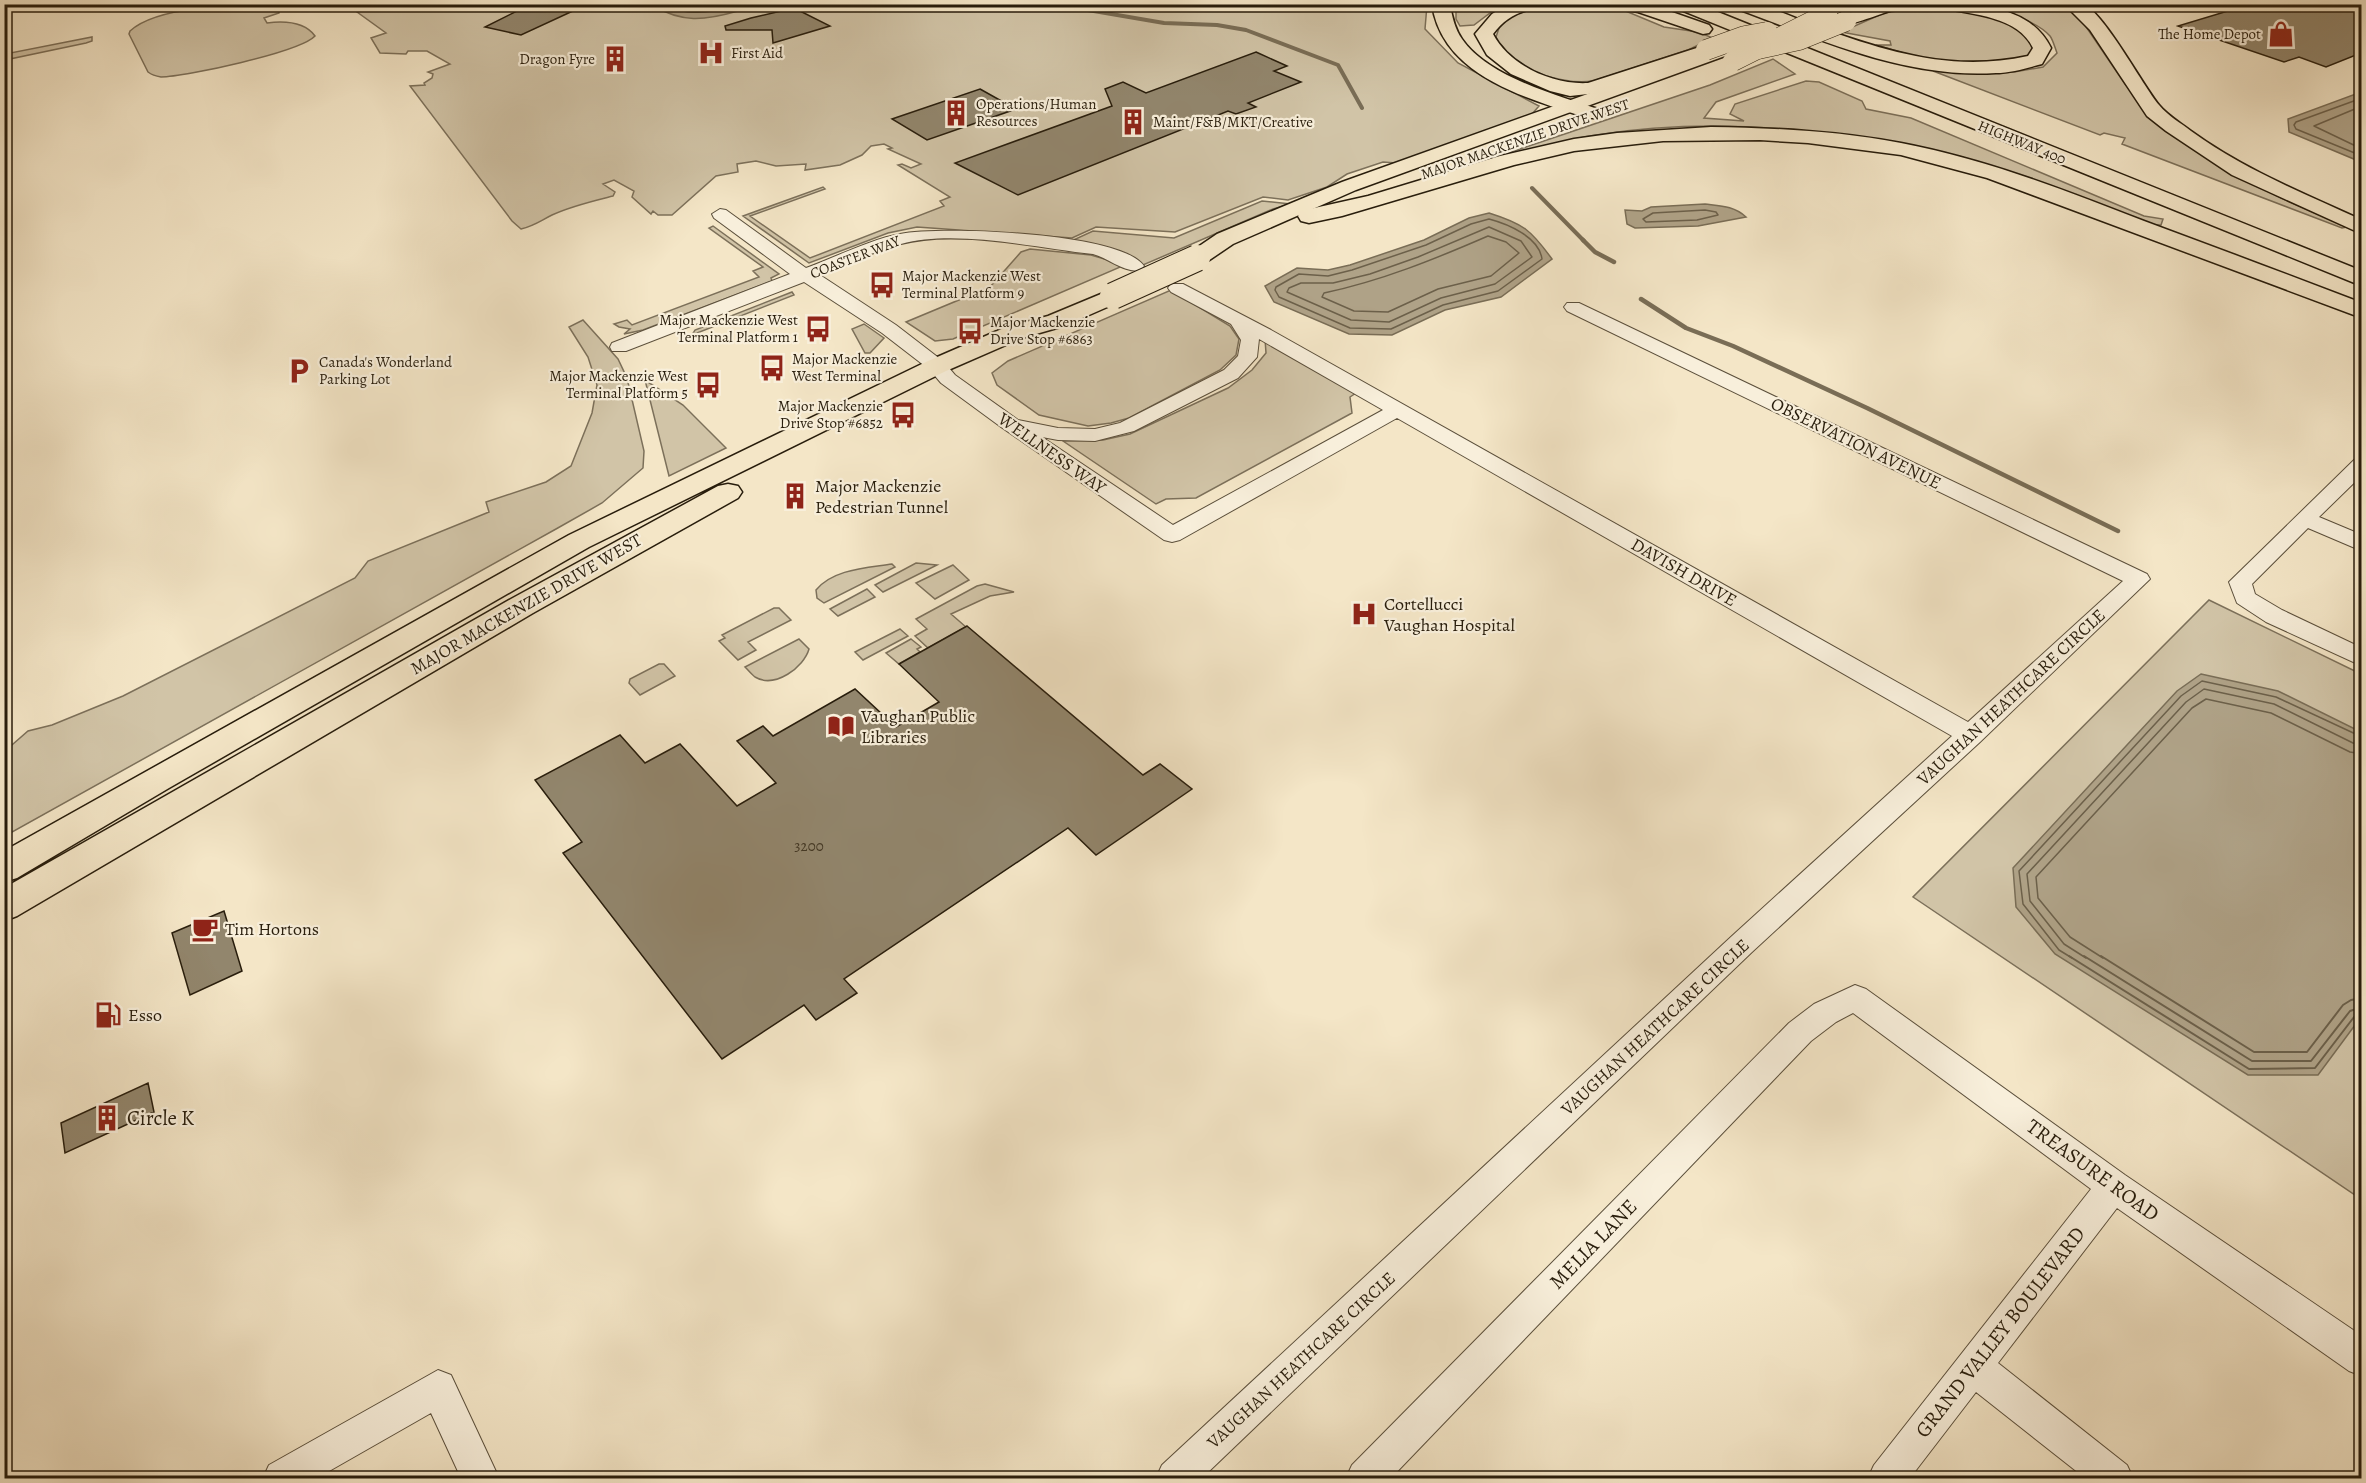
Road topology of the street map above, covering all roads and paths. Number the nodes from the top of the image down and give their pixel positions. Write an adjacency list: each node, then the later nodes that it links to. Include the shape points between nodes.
1 (1441, 4): 15 (main road, via 1443,19 1461,50 1511,82)
2 (1529, 4): 12 (main road, bridge, via 1492,20 1484,34 1492,51 1518,70 1570,90 1590,89)
3 (1621, 4): 14 (main road, via 1681,20 1773,55)
4 (1682, 4): 14 (main road, HIGHWAY 400)
5 (1716, 4): 21 (main road, HIGHWAY 400)
6 (1741, 4): 8 (main road, via 1888,55 1955,69 2012,68 2035,60 2042,48 2035,34 2014,21)
7 (1893, 4): 11 (main road)
8 (1949, 4)
9 (2072, 4): 19 (main road, via 2102,34 2152,110 2195,145 2264,183)
10 (1821, 9): 11 (main road, MAJOR MACKENZIE DRIVE WEST); 12 (main road, MAJOR MACKENZIE DRIVE WEST); 13 (main road, MAJOR MACKENZIE DRIVE WEST, bridge)
11 (1846, 13): 13 (main road, bridge, via 1799,40)
12 (1767, 32): 13 (main road, MAJOR MACKENZIE DRIVE WEST, bridge)
13 (1744, 51): 15 (main road, MAJOR MACKENZIE DRIVE WEST); 16 (main road, MAJOR MACKENZIE DRIVE WEST, via 1646,96)
14 (1912, 98): 24 (main road, HIGHWAY 400)
15 (1571, 106): 16 (main road); 20 (main road, MAJOR MACKENZIE DRIVE WEST, via 1349,186 1225,239)
16 (1594, 114): 18 (main road, MAJOR MACKENZIE DRIVE WEST)
17 (720, 214): 23 (street, WELLNESS WAY, via 791,268)
18 (1309, 216): 20 (main road, MAJOR MACKENZIE DRIVE WEST); 27 (main road, via 1348,210 1487,166 1572,145 1649,136 1714,134 1852,141 1942,158 2033,185)
19 (2361, 228)
20 (1197, 258): 30 (main road, MAJOR MACKENZIE DRIVE WEST, bridge, via 1056,321 1038,337)
21 (2361, 261)
22 (1135, 266): 23 (street, COASTER WAY, via 1094,249 945,234 898,239)
23 (808, 275): 29 (street, COASTER WAY); 30 (street, WELLNESS WAY, via 889,329)
24 (2361, 279)
25 (1177, 288): 28 (street)
26 (1573, 307): 36 (street, OBSERVATION AVENUE)
27 (2361, 311)
28 (1239, 322): 31 (street, DAVISH DRIVE); 32 (street, via 1250,340 1247,357 1231,374 1127,427 1095,435)
29 (619, 347)
30 (943, 372): 32 (street, WELLNESS WAY); 39 (main road, MAJOR MACKENZIE DRIVE WEST, via 579,541); 40 (main road, MAJOR MACKENZIE DRIVE WEST, via 620,550)
31 (1397, 410): 32 (street, WELLNESS WAY, via 1172,535); 38 (street, DAVISH DRIVE)
32 (1008, 423)
33 (2361, 463): 34 (street)
34 (2305, 519): 35 (street); 37 (street, via 2240,582 2245,598)
35 (2361, 544)
36 (2139, 579): 38 (street, VAUGHAN HEATHCARE CIRCLE)
37 (2361, 658)
38 (1971, 735): 47 (street, VAUGHAN HEATHCARE CIRCLE, via 1742,944)
39 (4, 868)
40 (4, 906)
41 (1825, 1013): 42 (street, TREASURE ROAD, via 1855,998); 48 (street, MELIA LANE, via 1800,1032)
42 (2113, 1186): 43 (street, TREASURE ROAD); 44 (street, GRAND VALLEY BOULEVARD)
43 (2361, 1358)
44 (1973, 1366): 49 (street, GRAND VALLEY BOULEVARD); 50 (street)
45 (282, 1479): 46 (street, via 438,1388)
46 (480, 1479)
47 (1175, 1479)
48 (1365, 1479)
49 (1887, 1479)
50 (2114, 1479)

